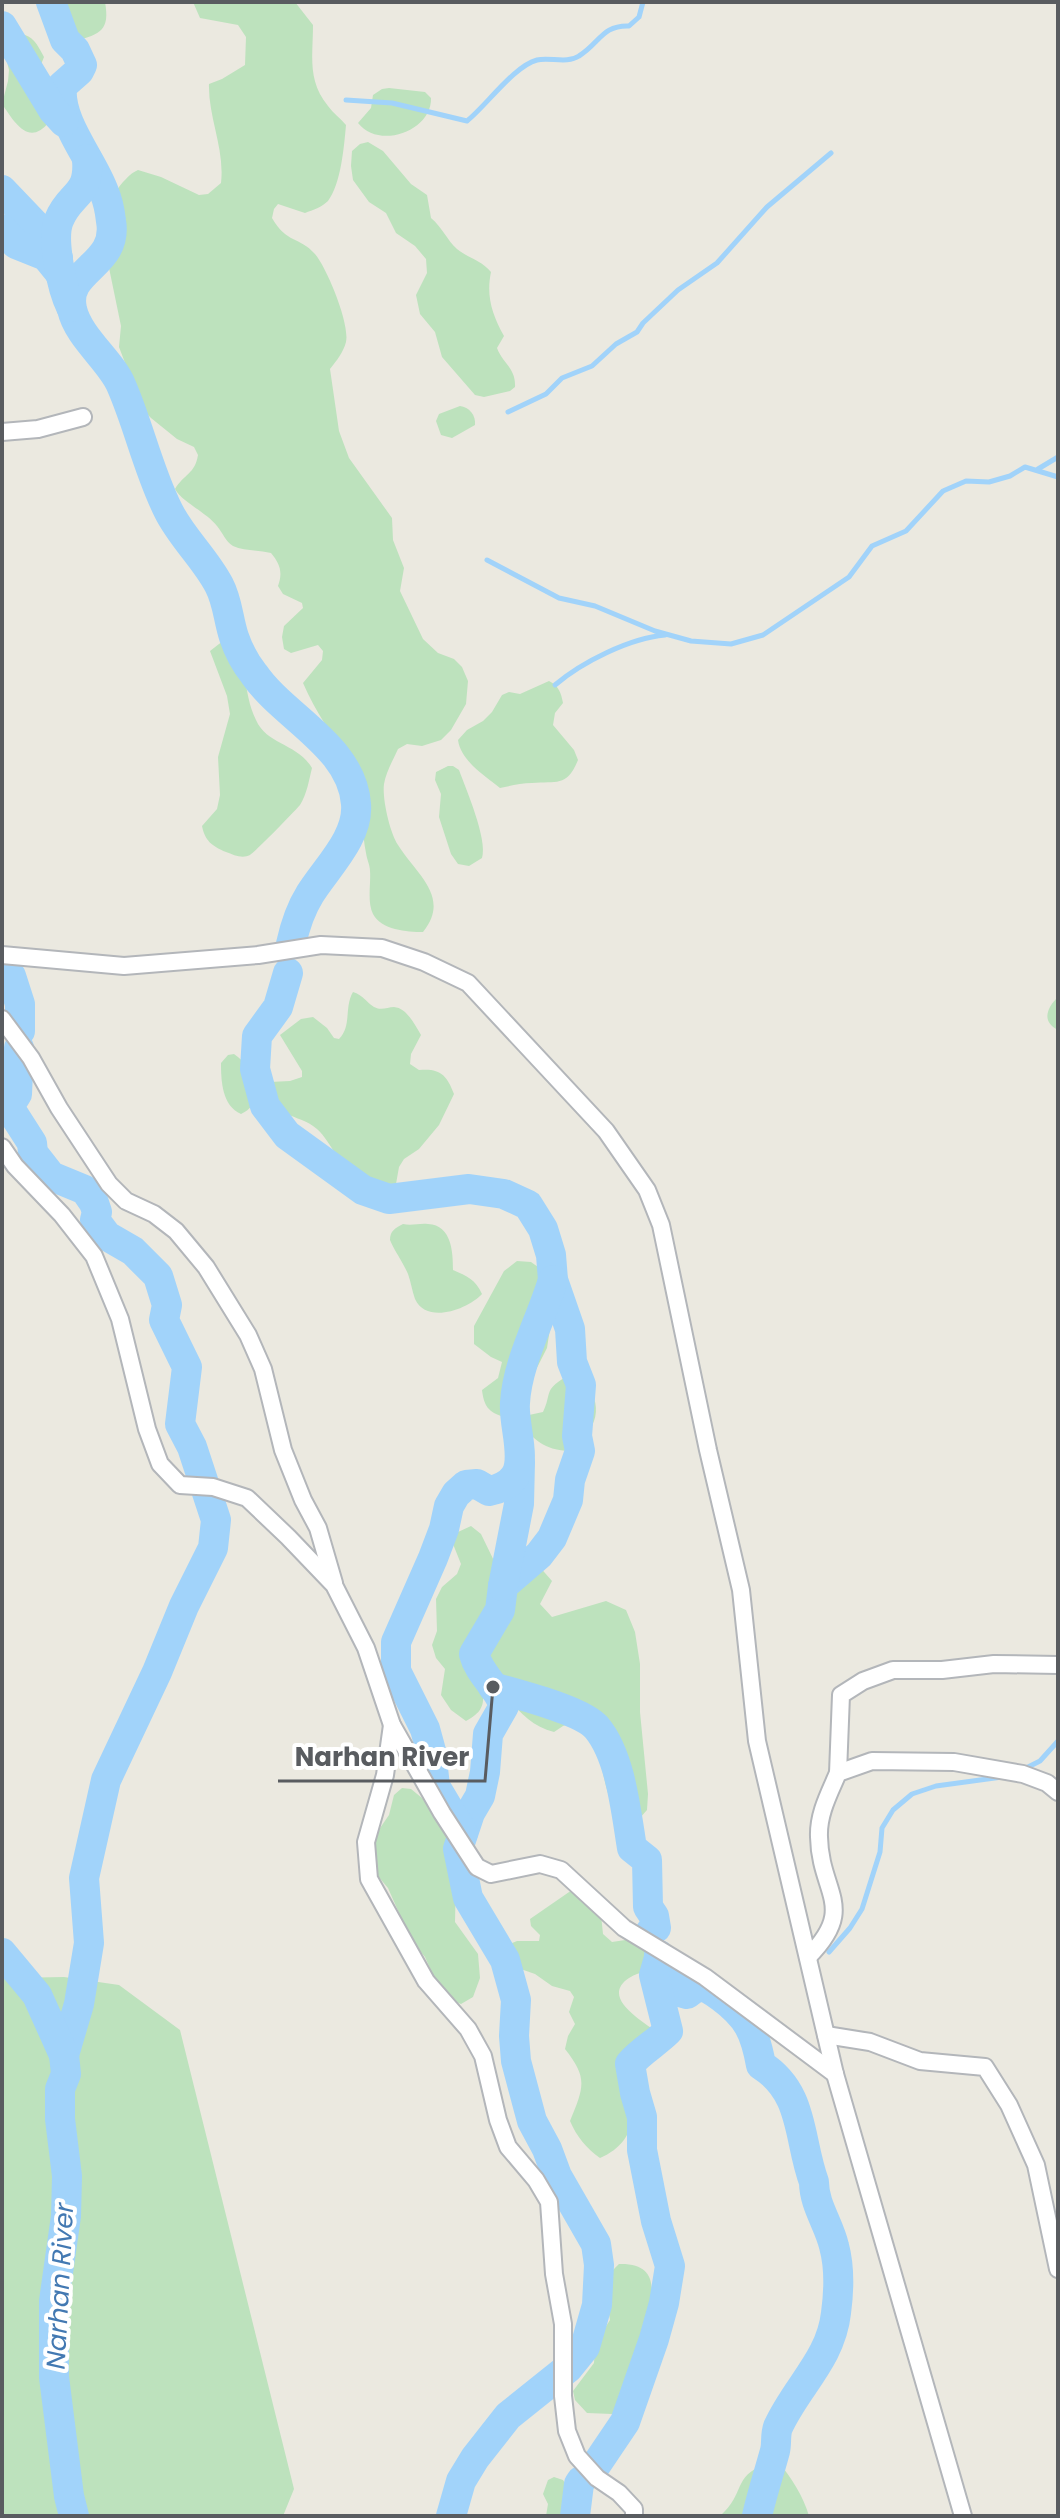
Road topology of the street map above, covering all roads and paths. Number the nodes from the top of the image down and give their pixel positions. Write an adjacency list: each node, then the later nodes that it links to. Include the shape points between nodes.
1 (83, 417): 2 (street)
2 (2, 432)
3 (2, 955): 11 (street, via 124,966 321,945 382,948 468,983 606,1131 647,1190 661,1225 741,1590 757,1741)
4 (2, 1019): 6 (street, via 109,1184 126,1201 176,1231 206,1267 248,1335 263,1369 283,1450 318,1528)
5 (2, 1147): 6 (street, via 94,1256 120,1319 160,1464 180,1485 213,1487 247,1498)
6 (334, 1585): 8 (street, via 366,1648)
7 (1058, 1665): 9 (street, via 893,1670 863,1681 841,1695)
8 (392, 1725): 13 (street, via 477,1867 491,1874 540,1864 561,1870 624,1928 705,1977); 15 (street, via 385,1775 366,1842 369,1879 426,1981 468,2029 483,2056 508,2147 549,2202 563,2324 567,2431 577,2456 619,2493)
9 (838, 1773): 10 (street, via 872,1761 954,1762 1023,1774); 11 (street, via 821,1814 818,1838 834,1901 833,1922)
10 (1058, 1792)
11 (808, 1957): 12 (street)
12 (826, 2035): 13 (street); 14 (street, via 870,2042 920,2061 985,2067 1036,2165)
13 (835, 2074): 16 (street)
14 (1058, 2269)
15 (634, 2516)
16 (963, 2516)

